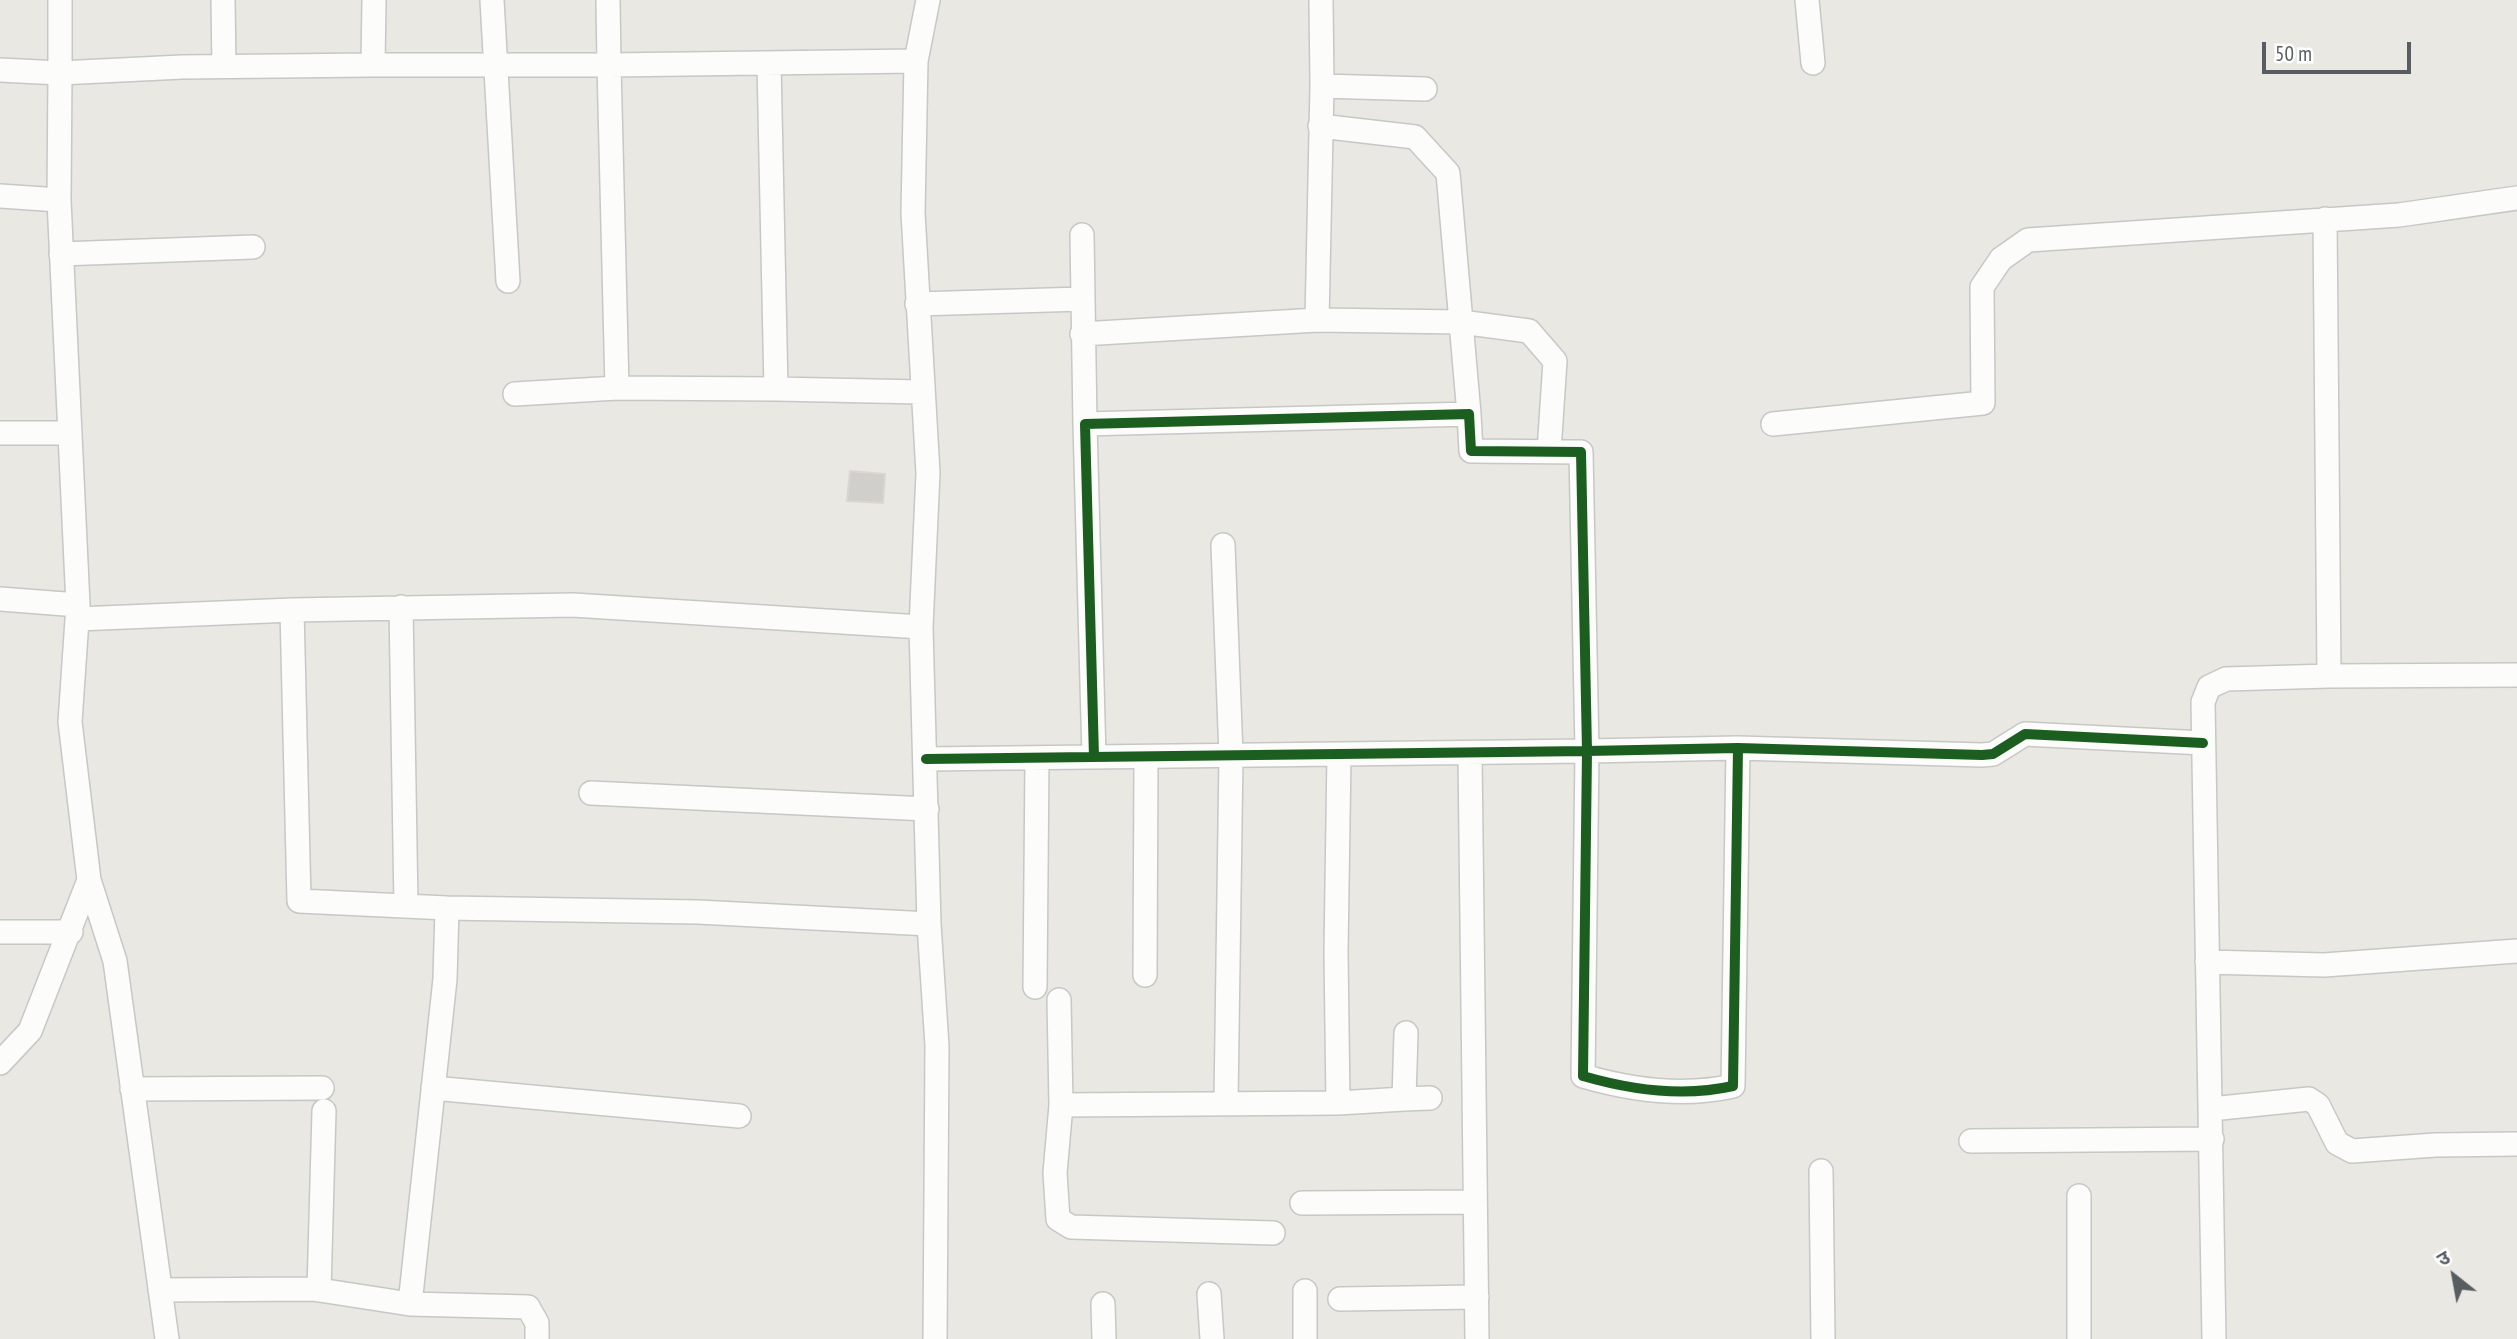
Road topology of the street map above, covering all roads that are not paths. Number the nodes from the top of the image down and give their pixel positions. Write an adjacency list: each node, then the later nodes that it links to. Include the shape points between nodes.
1 (60, 0): 17 (street)
2 (223, 0): 15 (street)
3 (374, 0): 13 (street)
4 (492, 0): 11 (street)
5 (608, 0): 14 (street)
6 (928, 0): 9 (street)
7 (1321, 0): 18 (street)
8 (1807, 0): 10 (street)
9 (916, 61): 12 (street); 30 (street, via 913,213)
10 (1813, 63)
11 (494, 64): 13 (street); 14 (street); 28 (street)
12 (769, 64): 14 (street); 35 (street)
13 (373, 65): 15 (street)
14 (609, 65): 34 (street)
15 (224, 66): 17 (street)
16 (0, 70): 17 (street)
17 (60, 73): 23 (street)
18 (1322, 86): 19 (street); 20 (street)
19 (1425, 89)
20 (1320, 126): 31 (street); 32 (street, via 1415,137 1448,173)
21 (0, 196): 23 (street)
22 (2517, 198): 24 (street, via 2399,215)
23 (59, 200): 27 (street)
24 (2325, 219): 40 (street, via 2028,240 2001,259 1982,287 1983,403); 51 (street)
25 (1082, 235): 29 (street)
26 (253, 247): 27 (street)
27 (61, 254): 42 (street)
28 (508, 281)
29 (1082, 299): 30 (street); 33 (street)
30 (917, 304): 36 (street)
31 (1317, 320): 32 (street); 33 (street)
32 (1461, 322): 38 (street); 43 (street, via 1529,331 1555,361)
33 (1082, 334): 39 (street)
34 (617, 388): 35 (street); 37 (street)
35 (776, 389): 36 (street)
36 (922, 392): 49 (street, via 928,473)
37 (515, 394)
38 (1469, 414): 39 (street); 43 (street, via 1471,451)
39 (1086, 424): 58 (street)
40 (1773, 424)
41 (0, 433): 42 (street)
42 (70, 433): 48 (street)
43 (1549, 451): 54 (street, via 1581,452)
44 (1223, 545): 57 (street)
45 (0, 599): 48 (street)
46 (401, 607): 47 (street); 49 (street, via 573,605); 65 (street)
47 (292, 610): 48 (street); 65 (street, via 299,901)
48 (78, 612): 64 (street, via 70,722)
49 (921, 627): 61 (street)
50 (2517, 675): 51 (street)
51 (2329, 676): 52 (street, via 2225,679 2208,687 2203,702)
52 (2203, 743): 53 (street, via 2025,734 1993,754 1982,755); 71 (street)
53 (1738, 748): 54 (street); 54 (street, via 1732,1086 1707,1092 1621,1087 1583,1076)
54 (1587, 751): 55 (street)
55 (1470, 754): 56 (street); 93 (street)
56 (1339, 755): 57 (street); 83 (street)
57 (1231, 756): 59 (street); 82 (street)
58 (1094, 757): 59 (street); 60 (street)
59 (1146, 757): 72 (street)
60 (1037, 758): 61 (street); 73 (street)
61 (926, 759): 63 (street)
62 (591, 793): 63 (street)
63 (927, 809): 67 (street)
64 (89, 880): 69 (street); 79 (street, via 115,961)
65 (406, 906): 66 (street)
66 (447, 908): 67 (street, via 698,912); 78 (street, via 445,979)
67 (929, 924): 106 (street, via 937,1046)
68 (0, 932): 69 (street)
69 (71, 933): 76 (street, via 30,1031)
70 (2517, 951): 71 (street, via 2324,965)
71 (2207, 962): 85 (street)
72 (1146, 975)
73 (1035, 987)
74 (1059, 1000): 84 (street)
75 (1406, 1032): 80 (street)
76 (0, 1063)
77 (322, 1088): 79 (street)
78 (433, 1088): 87 (street); 102 (street)
79 (132, 1089): 96 (street)
80 (1404, 1098): 81 (street); 83 (street)
81 (1430, 1098)
82 (1226, 1102): 83 (street); 84 (street)
83 (1338, 1103)
84 (1061, 1105): 95 (street, via 1055,1173 1058,1219 1063,1224)
85 (2211, 1109): 88 (street); 90 (street, via 2309,1099 2318,1105 2337,1143 2352,1151)
86 (324, 1111): 97 (street)
87 (739, 1116)
88 (2212, 1139): 89 (street); 113 (street)
89 (1970, 1141)
90 (2517, 1144)
91 (1821, 1171): 111 (street)
92 (2079, 1196): 112 (street)
93 (1475, 1202): 94 (street); 100 (street)
94 (1303, 1203)
95 (1273, 1233)
96 (160, 1290): 97 (street); 104 (street)
97 (319, 1290): 102 (street)
98 (1305, 1291): 109 (street)
99 (1209, 1294): 108 (street)
100 (1477, 1297): 101 (street); 110 (street)
101 (1340, 1299)
102 (410, 1304): 105 (street, via 528,1307 537,1323)
103 (1103, 1304): 107 (street)
104 (167, 1339)
105 (537, 1339)
106 (935, 1339)
107 (1104, 1339)
108 (1212, 1339)
109 (1305, 1339)
110 (1477, 1339)
111 (1823, 1339)
112 (2079, 1339)
113 (2214, 1339)

